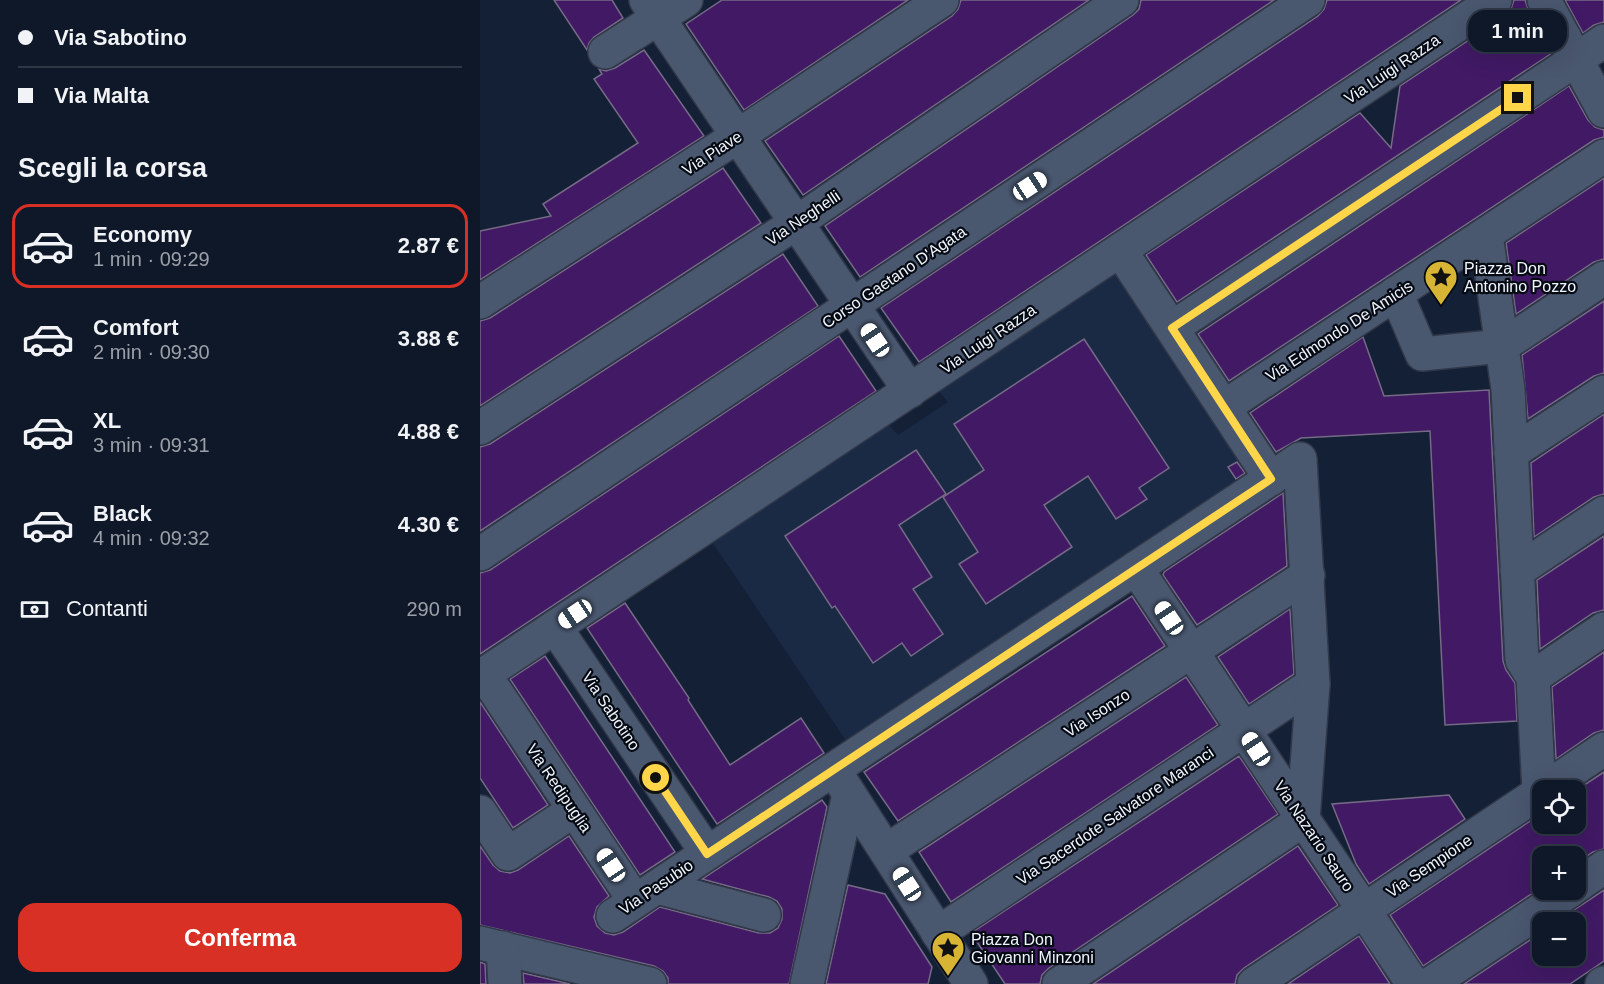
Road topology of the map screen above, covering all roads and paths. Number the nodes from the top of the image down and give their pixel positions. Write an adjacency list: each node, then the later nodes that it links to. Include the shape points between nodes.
1 (686, 0): 7 (street)
2 (942, 0): 12 (street, Via Piave)
3 (1122, 0): 14 (street, Via Neghelli)
4 (1308, 0): 20 (street, Corso Gaetano D'Agata)
5 (1495, 0): 16 (street, Via Luigi Razza)
6 (1544, 0): 10 (street)
7 (652, 9): 9 (street); 12 (street)
8 (1604, 41): 10 (street)
9 (605, 52)
10 (1576, 59): 11 (street); 21 (street)
11 (1604, 111)
12 (738, 136): 14 (street); 19 (street, Via Piave)
13 (1604, 156): 15 (street, Via Edmondo De Amicis)
14 (796, 223): 20 (street); 26 (street, Via Neghelli)
15 (1486, 234): 18 (street, Via Edmondo De Amicis); 22 (street)
16 (1120, 250): 21 (street); 23 (street, Via Luigi Razza)
17 (1604, 278): 22 (street)
18 (1396, 293): 22 (street, via 1422,354); 25 (street, Via Edmondo De Amicis)
19 (480, 302)
20 (852, 306): 23 (street); 30 (street, Corso Gaetano D'Agata)
21 (1172, 328): 25 (street)
22 (1505, 344): 27 (street)
23 (910, 391): 34 (street, Via Luigi Razza)
24 (1604, 392): 27 (street)
25 (1224, 407): 28 (street)
26 (480, 428)
27 (1512, 453): 32 (street)
28 (1271, 479): 31 (street, Via Pasubio); 33 (street, Via Pasubio, via 1300,459)
29 (1604, 513): 32 (street)
30 (480, 554)
31 (1136, 568): 36 (street, Via Nazario Sauro); 44 (street, Via Pasubio)
32 (1517, 571): 38 (street, via 1522,660)
33 (1308, 574): 36 (street, Via Isonzo); 39 (street)
34 (555, 627): 37 (street, Via Luigi Razza); 50 (street, Via Sabotino)
35 (1604, 629): 38 (street)
36 (1191, 651): 40 (street, Via Nazario Sauro); 49 (street, Via Isonzo)
37 (482, 675): 46 (street, Via Redipuglia)
38 (1533, 676): 42 (street)
39 (1313, 684): 40 (street, Via Sacerdote Salvatore Maranci); 47 (street)
40 (1244, 731): 47 (street, Via Nazario Sauro); 57 (street, Via Sacerdote Salvatore Maranci)
41 (1604, 748): 43 (street, Via Sempione)
42 (1538, 780)
43 (1557, 780)
44 (841, 782): 49 (street); 50 (street, Via Pasubio); 62 (street)
45 (1532, 797): 55 (street, Via Sempione)
46 (574, 810): 48 (street, via 508,854); 54 (street, Via Redipuglia)
47 (1303, 820): 55 (street, Via Nazario Sauro); 63 (street)
48 (484, 826)
49 (886, 851): 57 (street)
50 (707, 854): 54 (street, Via Pasubio)
51 (1604, 867): 52 (street)
52 (1586, 879)
53 (1556, 900): 66 (street)
54 (635, 901): 56 (street)
55 (1364, 911): 64 (street, Via Sempione); 65 (street, Via Nazario Sauro)
56 (764, 915)
57 (938, 933): 59 (street)
58 (491, 946): 60 (street); 61 (street)
59 (965, 980)
60 (505, 984)
61 (650, 984)
62 (807, 984)
63 (1059, 984)
64 (1254, 984)
65 (1413, 984)
66 (1430, 984)

